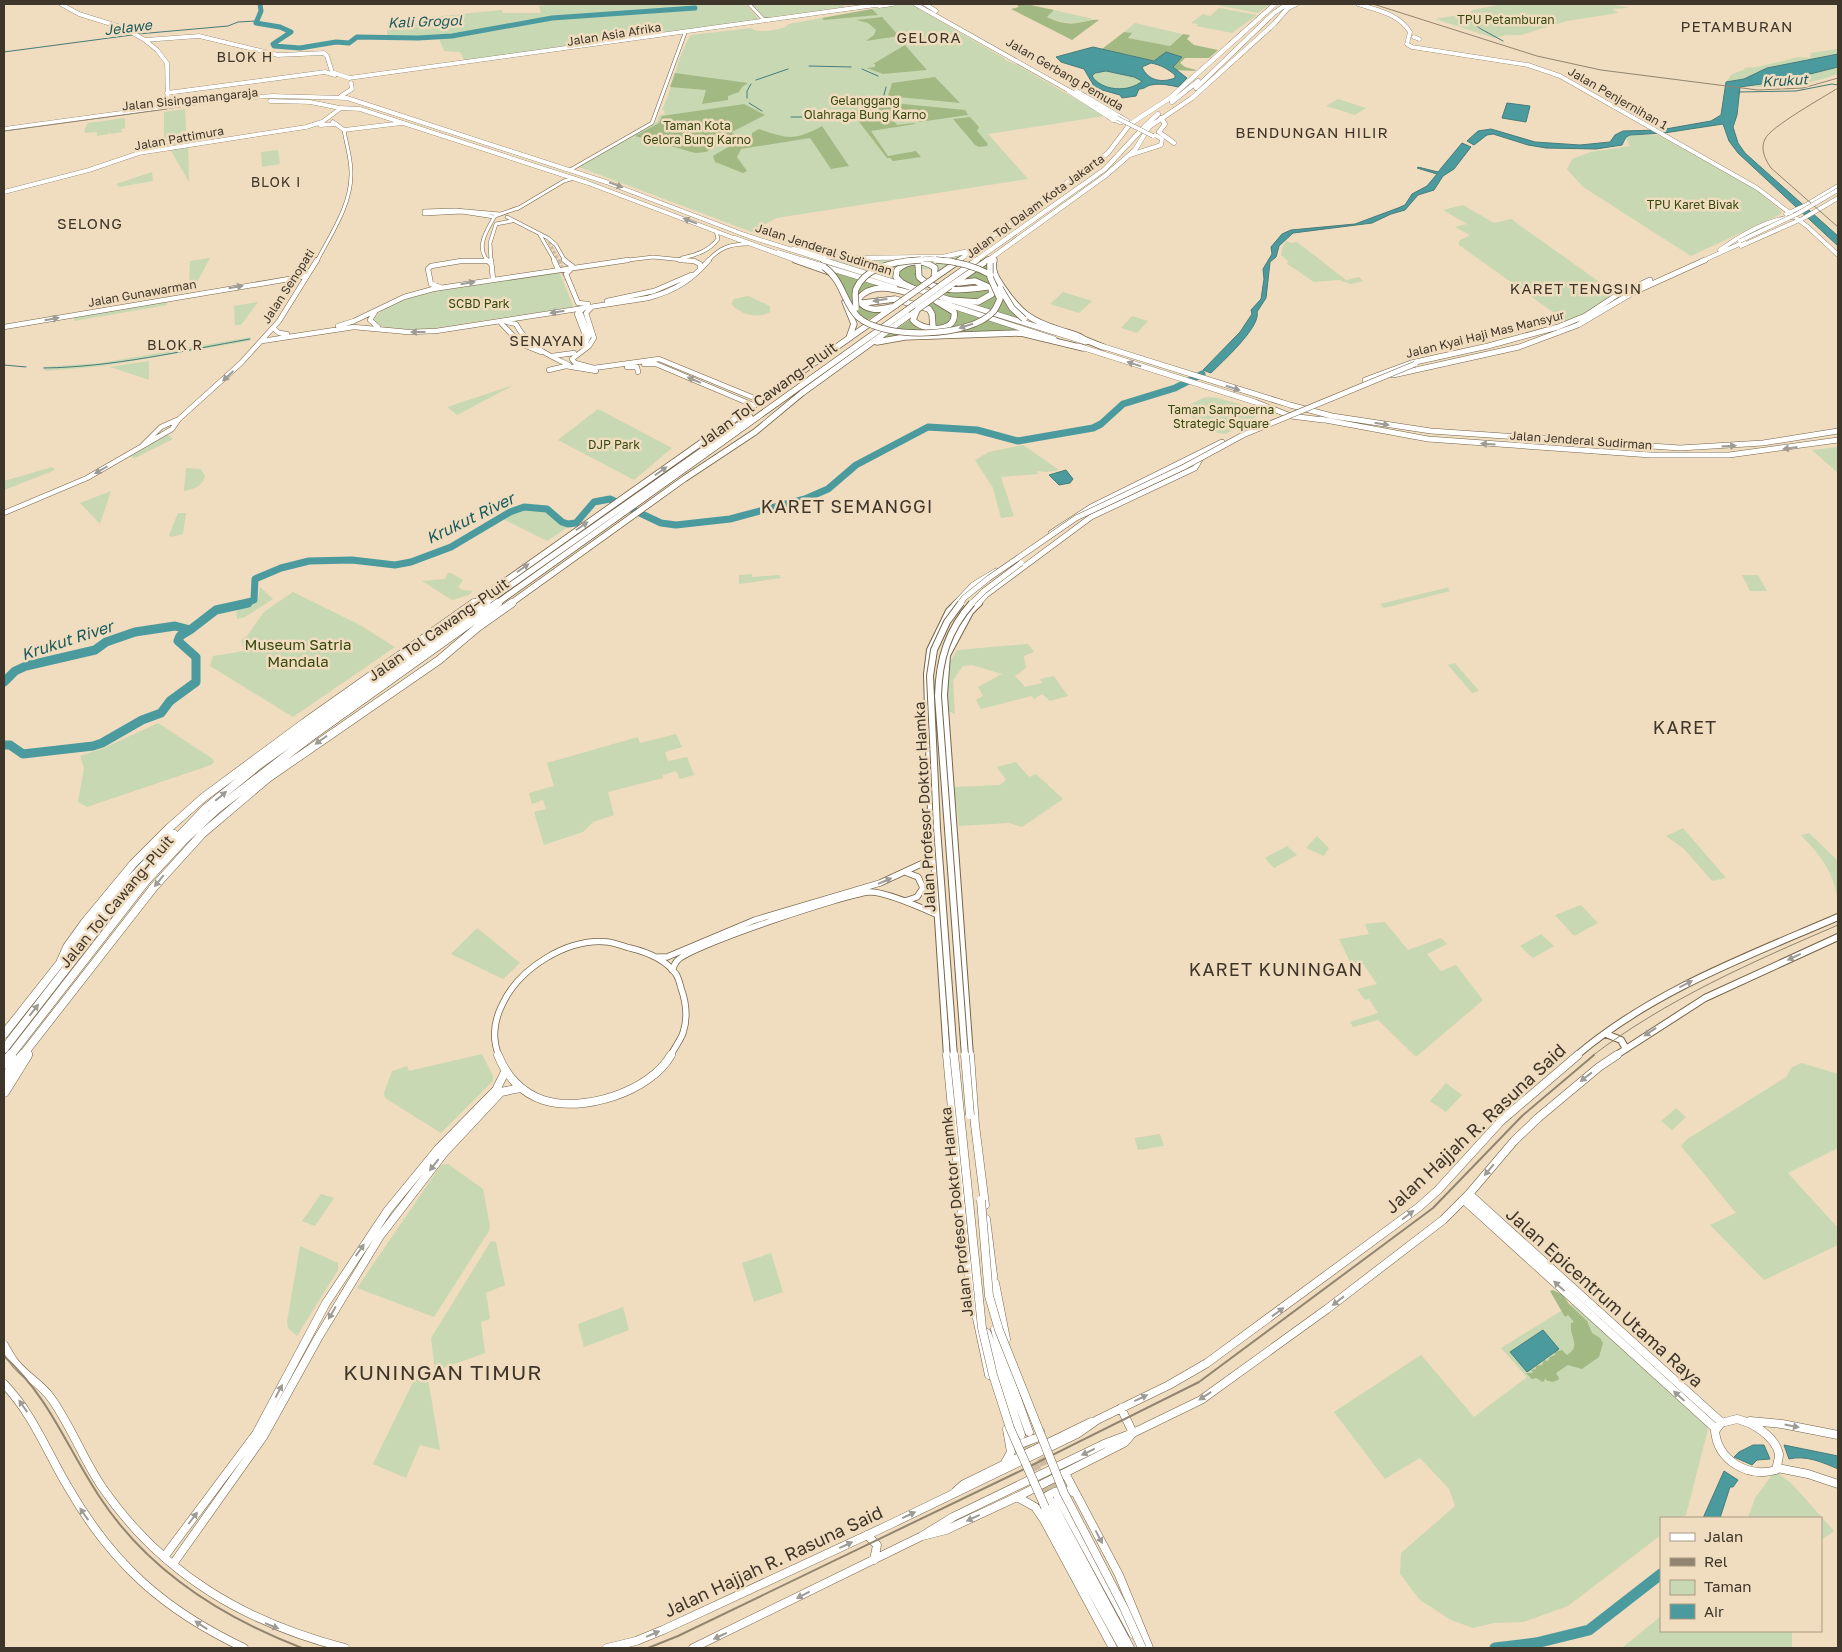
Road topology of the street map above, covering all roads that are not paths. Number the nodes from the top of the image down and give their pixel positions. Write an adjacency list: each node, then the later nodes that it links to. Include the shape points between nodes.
1 (60, 4): 25 (main road, via 81,17 127,30)
2 (883, 4): 15 (main road, Jalan Asia Afrika)
3 (893, 4): 19 (main road)
4 (916, 4): 11 (main road, Jalan Gerbang Pemuda)
5 (1275, 4): 30 (highway)
6 (1282, 4): 41 (highway, Jalan Tol Dalam Kota Jakarta, via 1266,15)
7 (1296, 4): 12 (highway)
8 (1358, 4): 27 (main road, via 1403,23 1410,32)
9 (1363, 4): 22 (main road, via 1405,21 1414,30)
10 (749, 5): 15 (main road); 16 (main road)
11 (923, 6): 13 (main road, Jalan Gerbang Pemuda); 14 (main road, Jalan Gerbang Pemuda)
12 (1288, 6): 29 (highway, Jalan Tol Dalam Kota Jakarta); 37 (highway, via 1274,24)
13 (943, 14): 14 (main road); 40 (main road, Jalan Gerbang Pemuda)
14 (937, 16): 39 (main road, Jalan Gerbang Pemuda)
15 (769, 20): 16 (main road, Jalan Asia Afrika)
16 (760, 21): 17 (main road, Jalan Asia Afrika)
17 (718, 27): 18 (main road, Jalan Asia Afrika); 19 (main road, via 712,28)
18 (708, 28): 20 (main road, Jalan Asia Afrika); 21 (main road)
19 (725, 28): 21 (main road)
20 (668, 35): 21 (main road); 28 (main road, Jalan Asia Afrika)
21 (683, 35): 67 (main road, via 649,122)
22 (1414, 37): 24 (main road); 27 (main road)
23 (159, 39): 25 (main road); 26 (main road); 31 (main road, via 198,36 278,55 319,53 327,56)
24 (1419, 39)
25 (145, 40): 26 (main road)
26 (151, 44): 42 (main road, via 167,62)
27 (1410, 44): 69 (main road, Jalan Penjernihan 1, via 1537,67 1606,101)
28 (523, 57): 33 (main road, Jalan Asia Afrika); 34 (main road, Jalan Asia Afrika)
29 (1226, 59): 37 (highway); 75 (highway, Jalan Tol Dalam Kota Jakarta, via 1193,91 1148,121 1116,159)
30 (1206, 65): 41 (highway); 49 (highway, via 1170,98)
31 (330, 68): 32 (main road); 35 (main road, via 332,72)
32 (325, 72): 36 (main road); 42 (main road)
33 (418, 72): 34 (main road); 35 (main road, Jalan Asia Afrika)
34 (364, 76): 35 (main road, Jalan Asia Afrika)
35 (358, 80): 36 (main road); 43 (main road)
36 (350, 82): 38 (main road)
37 (1204, 87): 54 (highway)
38 (352, 89): 43 (main road); 44 (main road)
39 (1069, 91): 51 (main road, Jalan Gerbang Pemuda); 52 (highway)
40 (1076, 91): 51 (highway)
41 (1186, 92): 66 (highway, Jalan Tol Dalam Kota Jakarta, via 1142,121 1120,150)
42 (167, 93): 45 (main road)
43 (355, 96): 44 (main road, Jalan Sisingamangaraja); 46 (main road, Jalan Sisingamangaraja)
44 (338, 97): 45 (main road, Jalan Sisingamangaraja, via 249,97); 47 (main road, via 330,101)
45 (168, 106): 58 (main road, Jalan Sisingamangaraja)
46 (369, 106): 48 (main road, Jalan Sisingamangaraja); 67 (main road, Jalan Jenderal Sudirman)
47 (329, 107): 48 (main road, Jalan Sisingamangaraja); 53 (main road); 58 (main road, Jalan Sisingamangaraja, via 307,102 236,102)
48 (343, 108): 50 (main road); 55 (main road, Jalan Jenderal Sudirman, via 360,108)
49 (1144, 113): 51 (highway, via 1131,118); 60 (highway, via 1130,124)
50 (332, 114): 53 (main road); 56 (main road, via 331,120)
51 (1118, 116): 52 (highway, via 1126,121); 59 (main road, Jalan Gerbang Pemuda, bridge)
52 (1110, 117): 60 (highway, via 1120,126)
53 (326, 119): 65 (main road, Jalan Pattimura, via 300,128)
54 (1162, 120): 61 (highway, via 1148,127); 62 (highway, via 1165,125 1159,132)
55 (406, 122): 57 (main road, Jalan Jenderal Sudirman); 70 (main road, Jalan Jenderal Sudirman)
56 (336, 124): 57 (main road); 68 (main road, Jalan Pattimura, via 154,151)
57 (344, 130): 119 (main road, Jalan Senopati, via 350,172 348,194 339,220)
58 (4, 131)
59 (1154, 135): 61 (main road, via 1159,140 1156,146 1146,146); 64 (main road, via 1162,139 1161,145)
60 (1122, 137): 79 (highway, via 1108,153)
61 (1140, 141): 64 (highway)
62 (1174, 143)
63 (115, 155): 65 (main road)
64 (1130, 155): 98 (highway)
65 (125, 156): 68 (main road, Jalan Pattimura)
66 (1099, 168): 79 (highway); 127 (highway, Jalan Tol Dalam Kota Jakarta)
67 (569, 169): 107 (main road, Jalan Jenderal Sudirman, one-way to 107)
68 (73, 175): 73 (main road, Jalan Pattimura)
69 (1738, 175): 80 (main road, Jalan Penjernihan 1); 86 (main road, Jalan Penjernihan 1)
70 (567, 178): 78 (main road); 96 (main road, Jalan Jenderal Sudirman, one-way to 70, via 637,200)
71 (1838, 186): 76 (main road, Jalan Kyai Haji Mas Mansyur)
72 (1838, 190): 102 (main road, Jalan Kyai Haji Mas Mansyur, bridge)
73 (4, 193)
74 (1838, 196): 77 (main road, Jalan Kyai Haji Mas Mansyur); 102 (main road, Jalan Kyai Haji Mas Mansyur, bridge)
75 (1067, 197): 98 (highway); 127 (highway, Jalan Tol Dalam Kota Jakarta)
76 (1817, 199): 77 (main road); 86 (main road, Jalan Kyai Haji Mas Mansyur, bridge)
77 (1828, 204): 83 (main road, Jalan Kyai Haji Mas Mansyur)
78 (518, 208): 84 (main road); 88 (main road)
79 (1033, 208): 108 (highway)
80 (1783, 208): 86 (main road, Jalan Penjernihan 1); 89 (main road)
81 (444, 211): 82 (main road); 84 (main road); 85 (main road)
82 (424, 213)
83 (1814, 213): 86 (main road, Jalan Kyai Haji Mas Mansyur); 86 (main road)
84 (500, 214): 87 (main road); 88 (main road)
85 (489, 215): 87 (main road); 93 (main road)
86 (1797, 216): 89 (main road, Jalan Kyai Haji Mas Mansyur); 91 (main road, Jalan Kyai Haji Mas Mansyur); 94 (main road); 110 (main road)
87 (494, 217): 88 (main road, via 500,220); 93 (main road)
88 (507, 217): 90 (main road)
89 (1782, 217): 92 (main road, Jalan Kyai Haji Mas Mansyur)
90 (517, 221): 97 (main road); 117 (main road, via 496,224 489,244)
91 (1791, 224): 92 (main road, via 1784,220); 94 (main road); 95 (main road, Jalan Kyai Haji Mas Mansyur)
92 (1766, 225): 109 (main road, Jalan Kyai Haji Mas Mansyur)
93 (490, 226): 111 (main road, via 481,244)
94 (1808, 227): 99 (main road)
95 (1780, 229): 99 (main road, via 1799,227); 106 (main road, Jalan Kyai Haji Mas Mansyur)
96 (716, 231): 100 (main road, Jalan Jenderal Sudirman); 114 (main road, via 718,239 712,245 695,255)
97 (539, 233): 101 (main road); 120 (main road, via 554,243 564,262); 121 (main road)
98 (1020, 236): 104 (highway)
99 (1819, 237): 110 (main road)
100 (735, 238): 103 (highway); 115 (main road, Jalan Jenderal Sudirman)
101 (549, 242)
102 (1742, 242): 106 (main road, Jalan Kyai Haji Mas Mansyur); 109 (main road, Jalan Kyai Haji Mas Mansyur)
103 (747, 244): 112 (highway); 122 (main road, via 733,244 718,250)
104 (1004, 248): 105 (highway); 113 (highway)
105 (1015, 248)
106 (1732, 248): 157 (main road, Jalan Kyai Haji Mas Mansyur, via 1632,293 1578,324)
107 (792, 249): 116 (highway, via 841,258); 131 (main road, Jalan Jenderal Sudirman)
108 (976, 249): 116 (highway); 123 (highway)
109 (1720, 250): 150 (main road, Jalan Kyai Haji Mas Mansyur, via 1625,291 1585,316)
110 (1838, 253)
111 (484, 255): 117 (main road); 130 (main road, via 430,265 426,270 430,285)
112 (791, 258): 115 (main road); 118 (highway)
113 (992, 258): 118 (highway, one-way to 118, bridge, via 989,277 1000,298 993,310 964,327 918,333 864,322 855,313 838,278); 127 (highway); 155 (highway, via 993,271 1025,316)
114 (675, 259): 120 (main road, via 645,257); 122 (main road, via 697,262)
115 (800, 259): 118 (main road, Jalan Jenderal Sudirman)
116 (917, 260): 128 (highway, via 919,277 924,282 956,291)
117 (489, 262): 125 (main road); 129 (main road, via 456,261 431,266 428,269 431,284)
118 (816, 265): 131 (main road, Jalan Jenderal Sudirman); 154 (highway, via 829,273 847,304 854,324)
119 (314, 267): 124 (main road, Jalan Gunawarman, via 304,276); 126 (main road, Jalan Senopati)
120 (574, 267): 121 (main road); 135 (main road, via 566,274 576,301 586,305)
121 (558, 269): 125 (main road)
122 (700, 269): 135 (main road, via 681,286 666,292 648,298)
123 (934, 278): 131 (highway, via 935,268 928,264 916,262 900,267 896,270 896,277); 136 (highway, bridge)
124 (283, 279): 126 (main road, Jalan Gunawarman); 148 (main road, Jalan Gunawarman, one-way to 124)
125 (493, 279): 129 (main road, one-way to 125)
126 (305, 282): 149 (main road, Jalan Senopati)
127 (948, 283): 132 (highway, via 978,281 992,290 987,299 978,302); 140 (highway, Jalan Tol Cawang–Pluit, bridge); 141 (highway, bridge)
128 (987, 287)
129 (444, 288): 130 (main road)
130 (425, 291): 138 (main road)
131 (912, 291): 132 (main road, Jalan Jenderal Sudirman); 133 (main road, Jalan Jenderal Sudirman); 136 (highway, via 879,288 858,299 863,306 872,309)
132 (949, 300): 160 (main road, Jalan Jenderal Sudirman)
133 (936, 301): 141 (highway, via 955,312 952,324 935,330 918,326 914,320); 161 (main road, Jalan Jenderal Sudirman)
134 (863, 303): 152 (highway, one-way to 134, via 932,314 928,309 898,299)
135 (601, 304): 137 (main road); 139 (main road); 162 (main road, via 586,312 594,337)
136 (896, 305): 154 (highway)
137 (587, 307): 139 (main road); 163 (main road, via 577,314 585,338)
138 (378, 309): 143 (main road); 151 (main road, via 370,320)
139 (577, 309): 145 (main road, one-way to 145)
140 (905, 309): 177 (highway, Jalan Tol Cawang–Pluit); 181 (highway, Jalan Tol Cawang–Pluit)
141 (918, 309): 159 (highway)
142 (581, 314): 153 (main road)
143 (354, 321): 146 (main road); 147 (main road, via 365,321)
144 (497, 323): 145 (main road); 164 (main road, via 506,326 521,345); 164 (main road, via 516,324 524,339)
145 (479, 324): 151 (main road, one-way to 151, via 424,332)
146 (349, 325): 147 (main road); 149 (main road, via 281,334); 156 (main road)
147 (358, 326): 151 (main road)
148 (4, 327)
149 (273, 328): 156 (main road, Jalan Senopati)
150 (1558, 328): 158 (main road, Jalan Profesor Doktor Hamka); 172 (main road, Jalan Kyai Haji Mas Mansyur, via 1415,361)
151 (382, 329)
152 (934, 332): 159 (highway, via 896,337); 161 (highway, via 1021,333)
153 (589, 336): 162 (main road); 163 (main road)
154 (851, 338): 155 (highway, bridge, via 859,322 854,292 863,278 890,264 924,258 959,261 986,270 1012,308 1024,319); 171 (highway)
155 (1085, 340): 160 (highway)
156 (262, 341): 188 (main road, Jalan Senopati, one-way to 188, via 236,369 179,419 161,427 142,444 87,478)
157 (1523, 344): 158 (main road, Jalan Profesor Doktor Hamka); 172 (main road, Jalan Kyai Haji Mas Mansyur, via 1507,351)
158 (1509, 345): 256 (main road, Jalan Profesor Doktor Hamka, bridge, via 1415,364 1243,435 1173,473 1086,513 964,598 947,622 934,650 930,676 937,828 956,1081 982,1328 1010,1428 1045,1507); 258 (main road, Jalan Profesor Doktor Hamka, bridge, via 1426,364 1371,385 1246,438 1187,470 1084,518 975,598 955,623 942,653 939,687 950,875 989,1296 1012,1367 1064,1493)
159 (867, 346): 181 (highway); 184 (highway, via 755,432)
160 (1103, 347): 178 (main road, Jalan Jenderal Sudirman, one-way to 178, via 1276,401 1336,416 1446,433 1663,448 1743,445)
161 (1084, 348): 179 (main road, Jalan Jenderal Sudirman, one-way to 161, via 1704,456 1428,439 1323,420)
162 (585, 349): 173 (main road, via 572,359 575,363 594,368 659,359)
163 (579, 350): 165 (main road)
164 (543, 352): 166 (main road)
165 (574, 353): 166 (main road); 167 (main road)
166 (549, 356): 167 (main road); 169 (main road, via 553,364 549,370 563,366)
167 (562, 361): 169 (main road)
168 (627, 367): 169 (main road, via 596,371); 170 (main road, via 637,367); 174 (main road, one-way to 168, via 656,364)
169 (575, 368)
170 (638, 372)
171 (792, 379): 175 (highway); 177 (highway)
172 (1366, 381): 180 (main road, bridge)
173 (738, 392): 174 (main road); 175 (main road)
174 (732, 396): 176 (main road)
175 (759, 400): 176 (highway)
176 (753, 405): 185 (highway, one-way to 176, via 623,498)
177 (730, 431): 184 (highway, Jalan Tol Cawang–Pluit)
178 (1838, 431)
179 (1838, 440)
180 (1223, 443): 182 (main road, via 1178,469); 183 (main road)
181 (699, 460): 184 (highway, Jalan Tol Cawang–Pluit)
182 (1149, 491): 186 (main road)
183 (1097, 504): 186 (main road, via 1095,508); 187 (main road)
184 (636, 507): 185 (highway, Jalan Tol Cawang–Pluit); 192 (highway)
185 (617, 510): 193 (highway, Jalan Tol Cawang–Pluit); 196 (highway, Jalan Tol Cawang–Pluit, one-way to 185, via 360,691); 204 (highway, one-way to 185, via 70,941 123,875 204,797 304,723)
186 (1103, 511): 189 (main road)
187 (1082, 512): 189 (main road, via 1086,511); 190 (main road, via 974,585)
188 (4, 513)
189 (1091, 517): 191 (main road, via 986,595)
190 (946, 616): 191 (main road, via 957,614); 194 (main road, via 928,661)
191 (965, 620): 195 (main road, via 947,655 945,669)
192 (480, 626): 193 (highway, via 466,631 375,696); 210 (highway, one-way to 210, via 439,660 268,778 202,834 154,887)
193 (341, 715): 213 (highway, Jalan Tol Cawang–Pluit, via 217,809 185,839 146,881)
194 (929, 750): 195 (main road, via 936,756); 197 (main road)
195 (947, 752): 207 (main road)
196 (206, 808): 204 (highway, via 158,850 110,901); 211 (highway, Jalan Tol Cawang–Pluit, one-way to 196, via 111,911)
197 (934, 858): 198 (main road); 200 (main road)
198 (905, 872): 199 (main road, via 916,875 923,888 917,897); 203 (main road, one-way to 198, via 673,955 764,917 870,887)
199 (905, 900): 200 (main road); 205 (main road, via 870,892 834,900 722,938 678,960)
200 (938, 915): 208 (main road)
201 (1838, 917): 209 (main road, Jalan Hajjah R. Rasuna Said, one-way to 201, via 1689,982)
202 (1838, 937): 212 (main road, one-way to 212, via 1704,998)
203 (658, 957): 205 (main road); 214 (main road, via 629,945 595,942 557,952 532,967 511,987 494,1026 494,1046)
204 (60, 963): 206 (highway)
205 (672, 970): 216 (main road, via 686,997 686,1024 675,1052 662,1069 643,1085 607,1101 578,1105 543,1100)
206 (5, 1033)
207 (969, 1033): 208 (main road, via 964,1023 950,1024); 221 (main road, via 975,1125)
208 (946, 1034): 222 (main road, via 952,1126)
209 (1606, 1034): 212 (main road, via 1621,1040); 226 (main road, Jalan Hajjah R. Rasuna Said, one-way to 209, via 1207,1363 1411,1214 1438,1190 1500,1121 1575,1056)
210 (37, 1037): 215 (highway); 217 (highway)
211 (4, 1049)
212 (1626, 1049): 218 (main road, one-way to 218, via 1533,1122)
213 (4, 1064)
214 (505, 1072): 216 (main road); 235 (main road, one-way to 214, via 326,1302 355,1257 438,1149 496,1090)
215 (4, 1079)
216 (520, 1088): 235 (main road, one-way to 235, via 501,1092 444,1153 380,1236)
217 (4, 1092)
218 (1466, 1197): 219 (main road, Jalan Epicentrum Utama Raya); 220 (main road, Jalan Epicentrum Utama Raya); 231 (main road, one-way to 231, via 1443,1220 1218,1388 1201,1400)
219 (1486, 1209): 220 (main road); 230 (main road, Jalan Epicentrum Utama Raya)
220 (1480, 1215): 230 (main road, Jalan Epicentrum Utama Raya, one-way to 220)
221 (993, 1275): 222 (main road, via 994,1327 1025,1433); 229 (main road, via 1005,1336)
222 (970, 1281): 232 (main road, via 985,1360)
223 (4, 1344): 224 (main road)
224 (7, 1357): 248 (main road, via 51,1398 108,1495 137,1531)
225 (4, 1384): 251 (main road, one-way to 225, via 181,1612 111,1551 79,1506 23,1404)
226 (1121, 1408): 227 (main road, Jalan Hajjah R. Rasuna Said); 231 (main road)
227 (1097, 1420): 234 (main road, Jalan Hajjah R. Rasuna Said); 241 (main road, Jalan Hajjah R. Rasuna Said, via 1077,1434)
228 (1745, 1420): 230 (main road); 233 (main road, one-way to 233); 237 (main road, via 1761,1430 1776,1447 1780,1460)
229 (1038, 1425): 232 (main road, via 1039,1437 1020,1444); 234 (main road, via 1046,1434)
230 (1718, 1425): 237 (main road, via 1714,1437 1735,1465 1756,1475 1770,1474)
231 (1133, 1433): 238 (main road, via 1124,1443); 245 (main road, one-way to 245, via 953,1517)
232 (1009, 1435): 236 (main road, via 1011,1452)
233 (1838, 1435)
234 (1058, 1437): 236 (main road, Jalan Hajjah R. Rasuna Said)
235 (252, 1446): 246 (main road, one-way to 235); 247 (main road)
236 (1006, 1463): 241 (main road, Jalan Hajjah R. Rasuna Said, via 964,1484)
237 (1777, 1468): 239 (main road)
238 (1065, 1473): 240 (main road); 242 (main road)
239 (1838, 1484)
240 (1076, 1494): 243 (main road, via 1066,1489 1044,1498); 259 (main road, one-way to 259, via 1119,1575)
241 (951, 1496): 244 (main road, Jalan Hajjah R. Rasuna Said, one-way to 241)
242 (1017, 1497): 243 (main road, via 1035,1507); 245 (main road, one-way to 245, via 946,1530)
243 (1044, 1520): 255 (main road)
244 (867, 1535): 249 (main road, via 877,1545); 253 (main road, Jalan Hajjah R. Rasuna Said, one-way to 244, via 663,1630)
245 (922, 1536): 249 (main road)
246 (177, 1540): 247 (main road); 248 (main road)
247 (185, 1546): 250 (main road)
248 (164, 1557): 250 (main road)
249 (874, 1560): 254 (main road, one-way to 254)
250 (173, 1564): 252 (main road, one-way to 252, via 198,1585 254,1618 298,1635)
251 (244, 1648)
252 (346, 1648)
253 (607, 1648)
254 (693, 1648)
255 (1114, 1648)
256 (1123, 1648)
257 (1130, 1648): 258 (main road, via 1055,1499 1129,1630)
258 (1143, 1648)
259 (1149, 1648)

